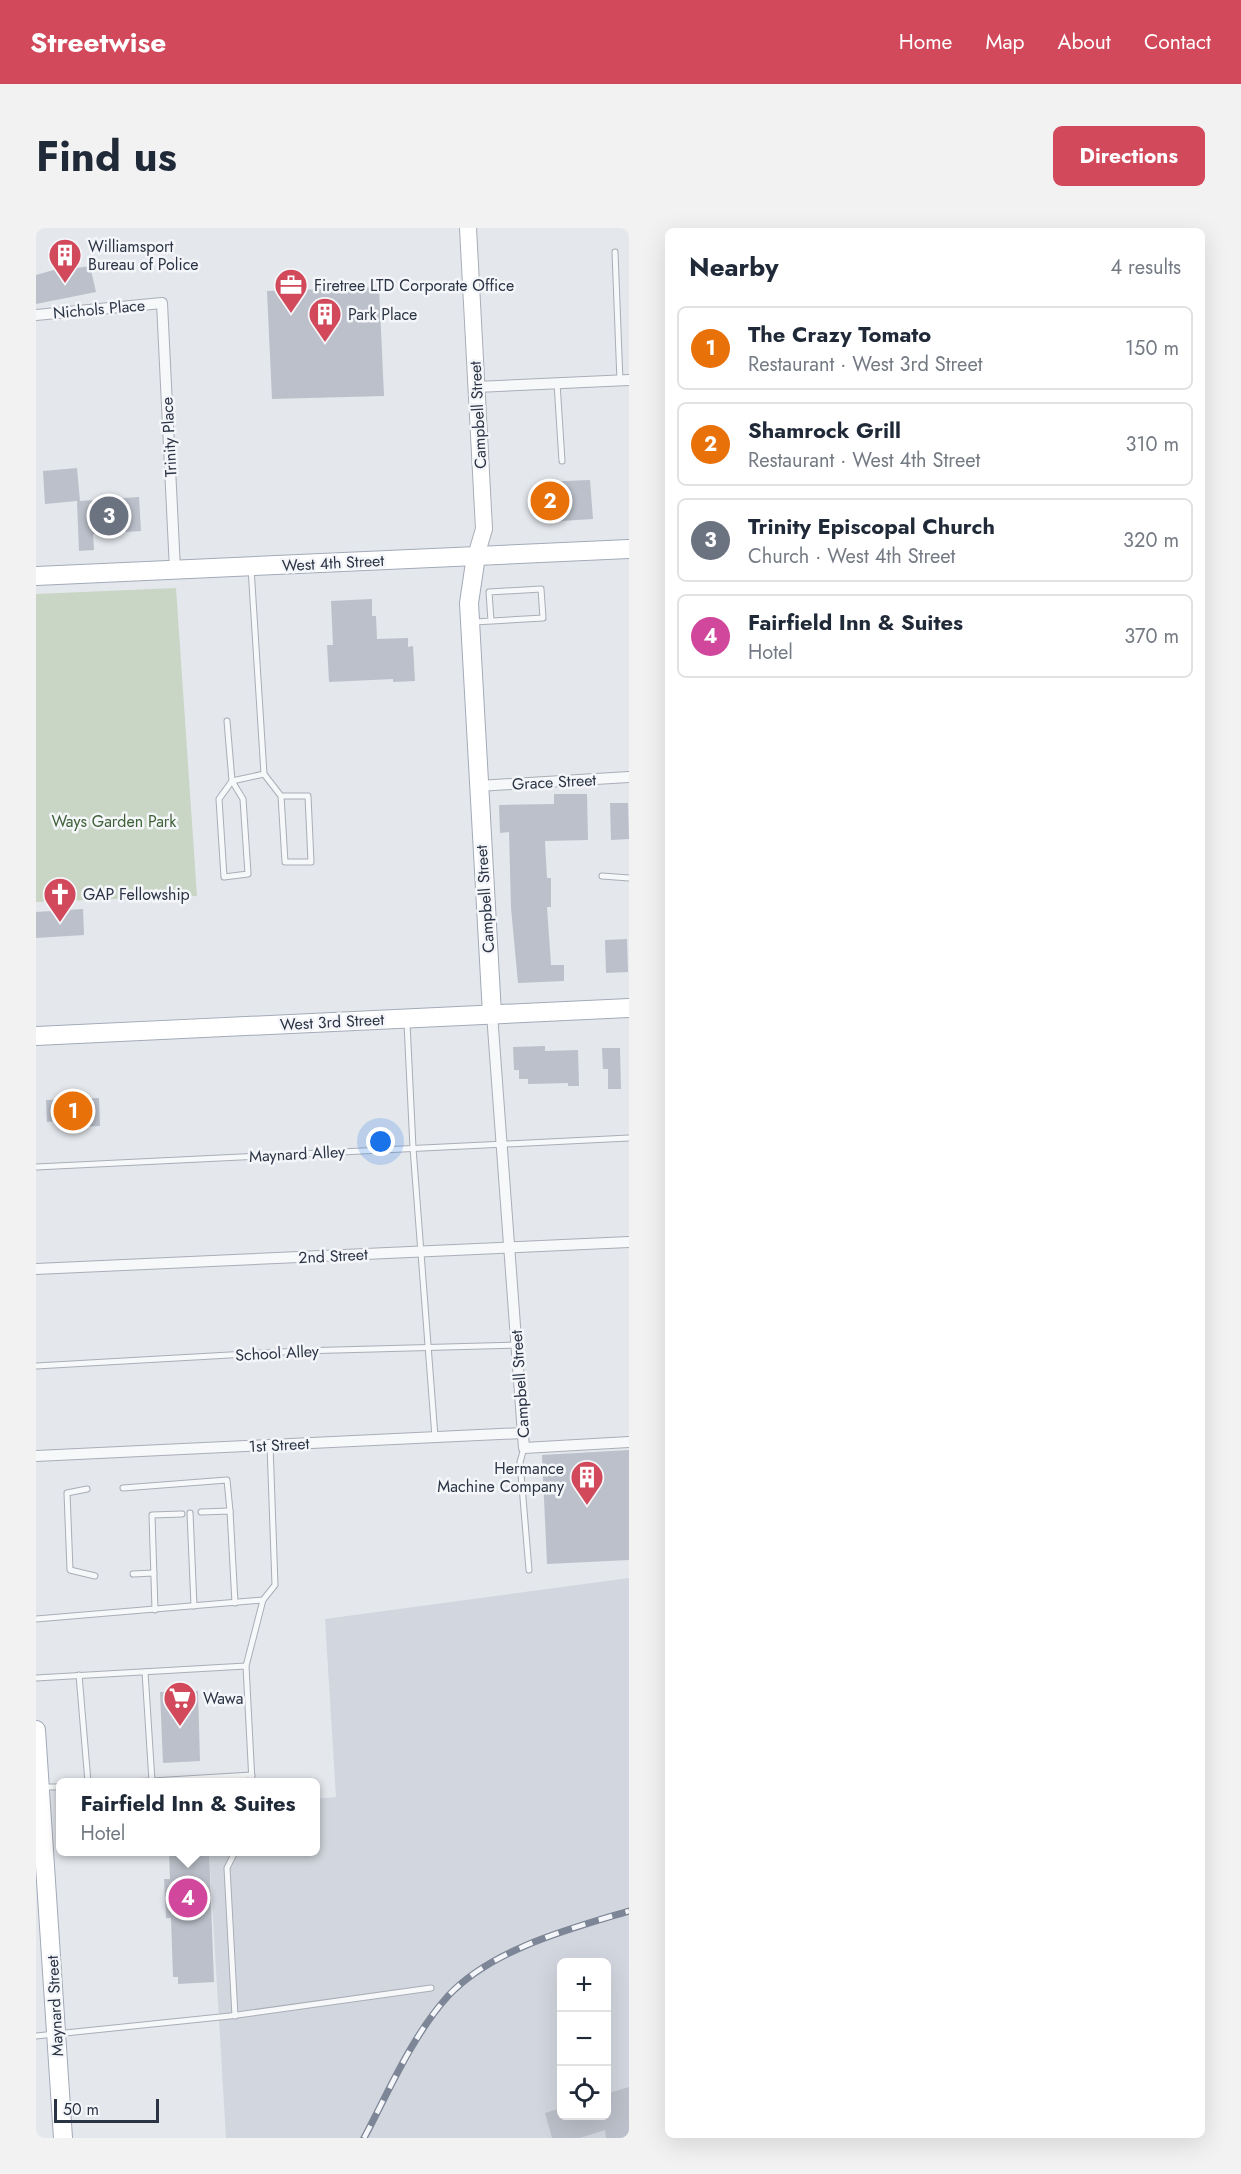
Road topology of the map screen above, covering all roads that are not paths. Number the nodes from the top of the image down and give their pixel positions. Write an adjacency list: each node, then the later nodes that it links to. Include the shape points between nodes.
1 (468, 228): 7 (street, Campbell Street)
2 (615, 252): 5 (lane)
3 (162, 303): 4 (street, Nichols Place); 12 (street, Trinity Place)
4 (36, 315)
5 (625, 380): 6 (street)
6 (557, 383): 7 (street); 8 (lane)
7 (476, 387): 10 (street, Campbell Street, via 484,530)
8 (562, 461)
9 (629, 549): 10 (main road, West 4th Street)
10 (476, 556): 11 (main road, West 4th Street); 15 (main road, Campbell Street)
11 (251, 566): 12 (main road, West 4th Street); 17 (lane)
12 (175, 570): 13 (main road, West 4th Street)
13 (36, 576)
14 (491, 621): 14 (lane, via 543,618 541,589 489,592); 15 (lane)
15 (470, 623): 20 (main road, Campbell Street)
16 (227, 721): 19 (lane)
17 (264, 774): 19 (lane); 21 (lane)
18 (629, 777): 20 (street, Grace Street)
19 (232, 782): 19 (lane, via 243,799 248,874 224,877 219,799)
20 (478, 786): 25 (main road, Campbell Street)
21 (281, 795): 21 (lane, via 285,862 311,862 308,796)
22 (602, 876): 23 (lane)
23 (629, 878)
24 (629, 1008): 25 (main road, West 3rd Street)
25 (492, 1014): 26 (main road, West 3rd Street); 30 (street, Campbell Street)
26 (406, 1018): 28 (main road, West 3rd Street); 31 (lane)
27 (36, 1031): 28 (lane)
28 (36, 1036)
29 (629, 1138): 30 (lane, Maynard Alley)
30 (502, 1144): 31 (lane, Maynard Alley); 34 (street, Campbell Street)
31 (413, 1148): 32 (lane, Maynard Alley); 35 (lane)
32 (36, 1167)
33 (629, 1242): 34 (street, 2nd Street)
34 (508, 1248): 35 (street, 2nd Street); 37 (street, Campbell Street)
35 (421, 1252): 36 (street, 2nd Street); 38 (lane)
36 (36, 1269)
37 (518, 1345): 38 (lane, School Alley); 40 (street, Campbell Street)
38 (427, 1346): 39 (lane, School Alley); 41 (lane)
39 (36, 1366)
40 (523, 1433): 41 (street, 1st Street); 44 (street, Campbell Street)
41 (435, 1437): 43 (street, 1st Street)
42 (629, 1442): 44 (street)
43 (270, 1445): 45 (street, 1st Street); 56 (lane, via 275,1585)
44 (524, 1448): 52 (lane, Campbell Street, via 520,1462)
45 (36, 1456)
46 (87, 1488): 55 (lane, via 68,1493 70,1570)
47 (123, 1488): 48 (lane, via 227,1480)
48 (230, 1511): 49 (lane); 57 (lane)
49 (201, 1512)
50 (190, 1513): 58 (lane)
51 (182, 1514): 53 (lane, via 152,1515)
52 (529, 1570)
53 (154, 1573): 54 (lane); 59 (lane)
54 (133, 1574)
55 (95, 1576)
56 (263, 1600): 57 (lane); 61 (lane)
57 (235, 1603): 58 (lane)
58 (194, 1606): 59 (lane)
59 (155, 1610): 60 (lane)
60 (36, 1619)
61 (246, 1666): 62 (lane); 68 (lane)
62 (145, 1672): 63 (lane); 70 (lane)
63 (80, 1675): 64 (lane); 69 (lane)
64 (36, 1678)
65 (36, 1730): 66 (main road, Maynard Street)
66 (36, 1740): 67 (main road, Maynard Street)
67 (37, 1761): 73 (main road, Maynard Street)
68 (252, 1775): 71 (lane)
69 (88, 1778)
70 (152, 1778)
71 (192, 1778)
72 (56, 1787): 73 (lane)
73 (40, 1788): 77 (main road, Maynard Street)
74 (233, 1856): 76 (lane, via 227,1868)
75 (431, 1988): 76 (lane)
76 (235, 2016): 77 (lane)
77 (56, 2034): 78 (lane); 79 (main road, Maynard Street)
78 (36, 2036)
79 (63, 2138)

